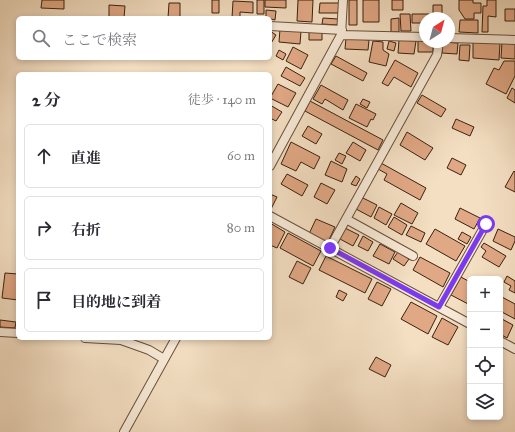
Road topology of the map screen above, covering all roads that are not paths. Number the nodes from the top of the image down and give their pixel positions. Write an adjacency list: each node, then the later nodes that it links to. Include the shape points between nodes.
1 (343, 0): 3 (street)
2 (272, 26): 3 (street)
3 (341, 32): 4 (street); 8 (street)
4 (419, 37)
5 (455, 38): 6 (street)
6 (515, 40)
7 (438, 48): 10 (street, via 437,55)
8 (272, 162)
9 (272, 217): 12 (street)
10 (346, 219): 12 (street); 13 (street)
11 (486, 224): 14 (street)
12 (330, 248): 14 (street)
13 (413, 256)
14 (439, 307): 15 (street)
15 (467, 322)
16 (0, 332): 17 (street)
17 (16, 333)
18 (120, 340): 22 (street, via 149,350)
19 (175, 340): 22 (street)
20 (503, 342): 21 (street)
21 (515, 348)
22 (164, 360): 23 (street)
23 (124, 432)

